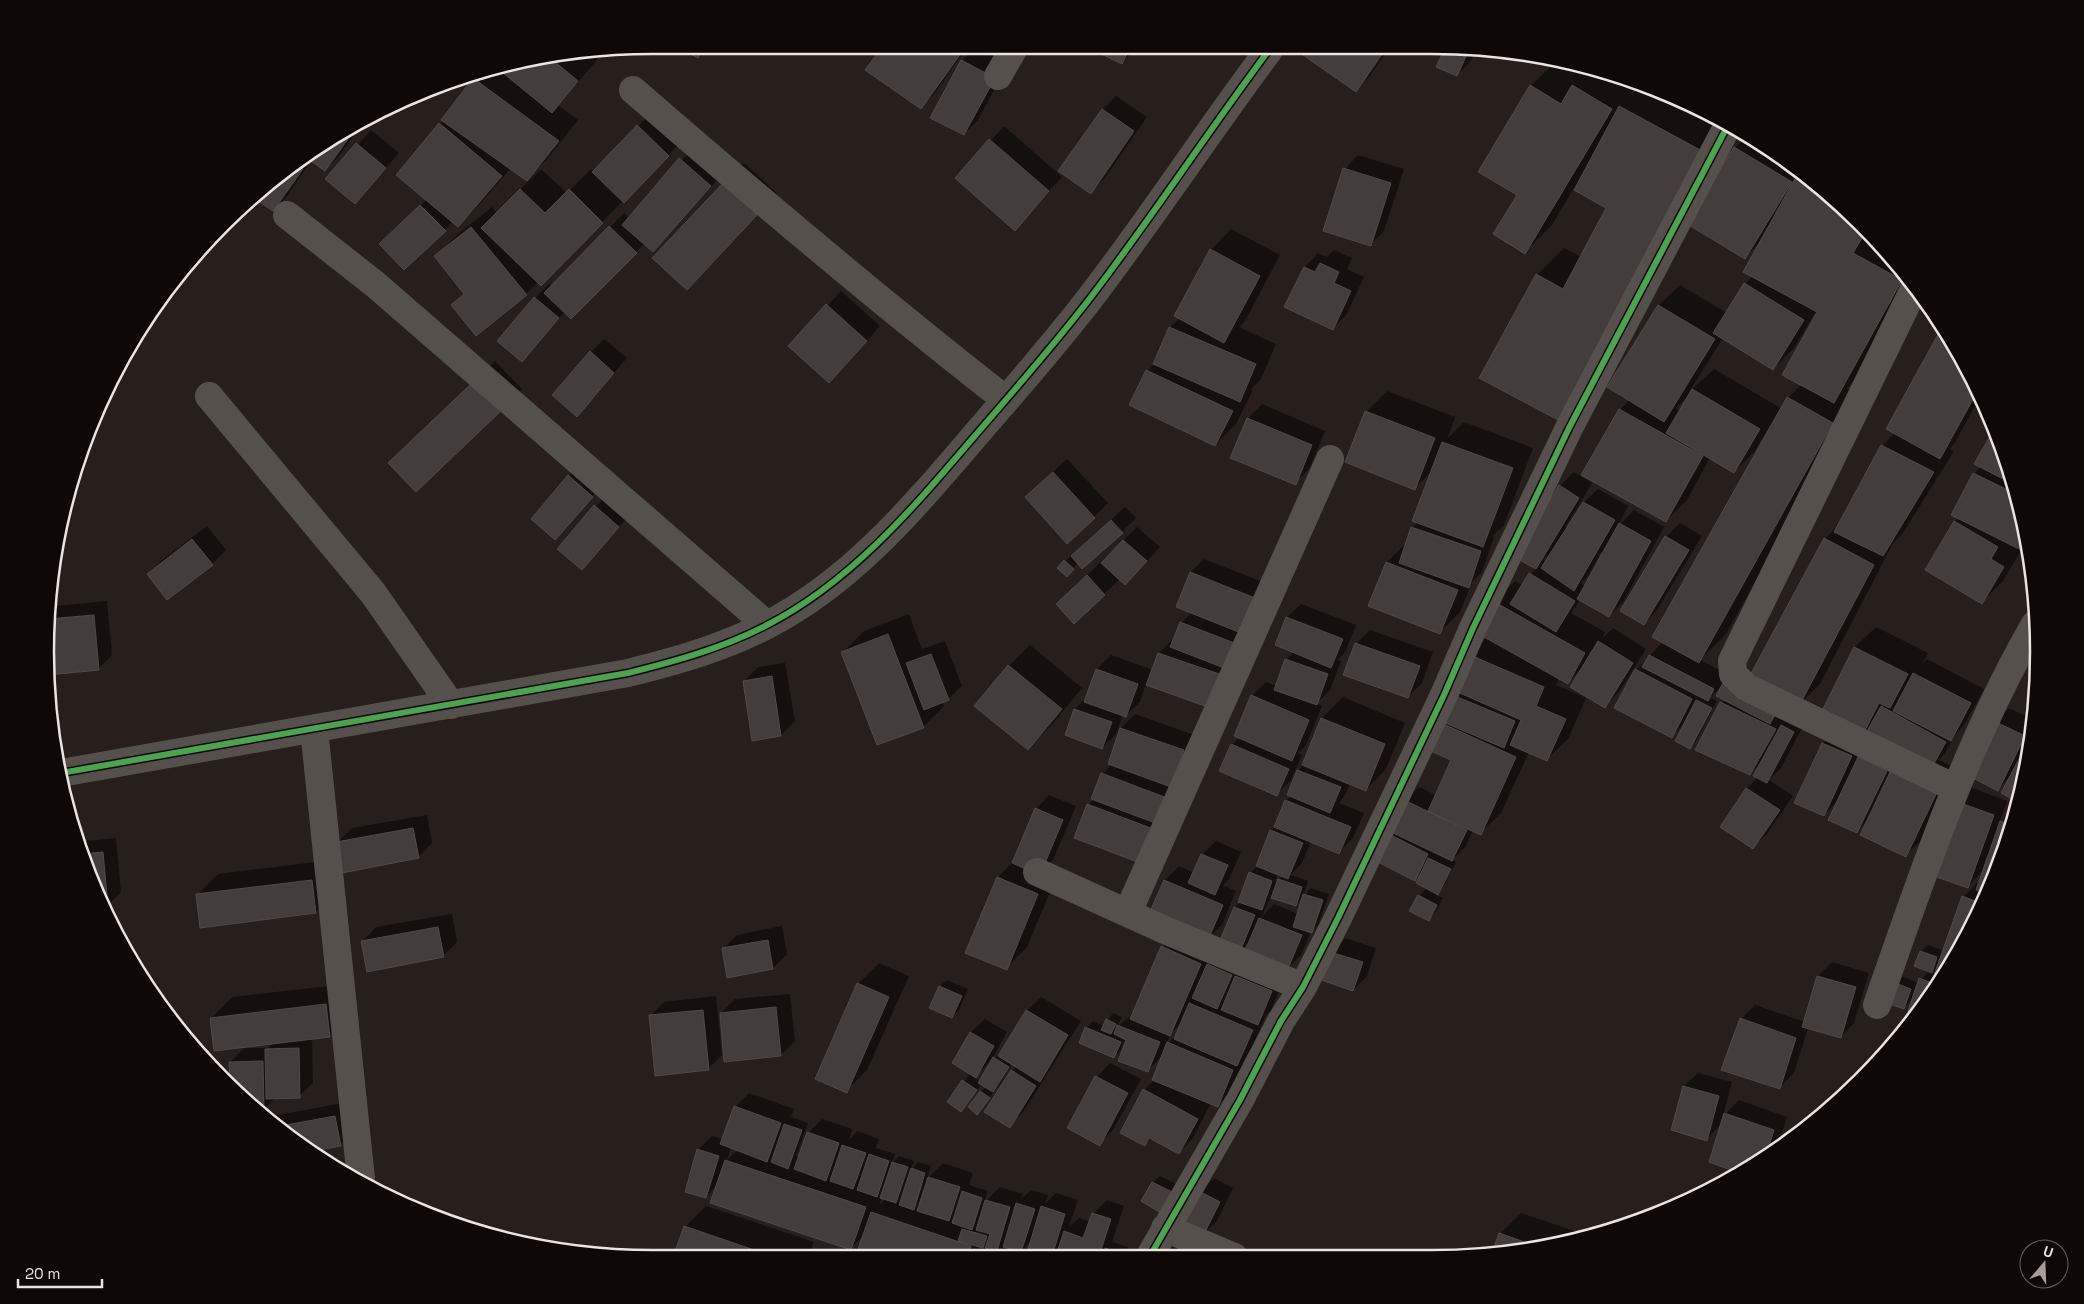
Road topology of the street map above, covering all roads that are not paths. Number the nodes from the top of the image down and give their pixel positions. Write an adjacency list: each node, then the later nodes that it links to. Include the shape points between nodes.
1 (1011, 54): 3 (street)
2 (1266, 54): 9 (street, via 1096,290)
3 (998, 76)
4 (633, 90): 9 (street, via 751,193)
5 (1725, 131): 19 (street, via 1569,428)
6 (286, 215): 11 (street, via 376,285)
7 (1911, 294): 16 (street, via 1732,661 1733,674 1746,687)
8 (209, 396): 13 (street, via 373,593)
9 (1006, 400): 11 (street, via 931,488 866,556 812,597)
10 (1330, 459): 18 (street)
11 (767, 625): 13 (street, via 696,656 637,671)
12 (2030, 636): 16 (street)
13 (451, 705): 14 (street)
14 (314, 729): 15 (street); 21 (street)
15 (66, 772)
16 (1955, 788): 20 (street)
17 (1037, 872): 18 (street)
18 (1128, 912): 19 (street)
19 (1302, 987): 22 (street)
20 (1877, 1005)
21 (360, 1174)
22 (1165, 1228): 23 (street); 24 (street)
23 (1153, 1250)
24 (1217, 1250)

